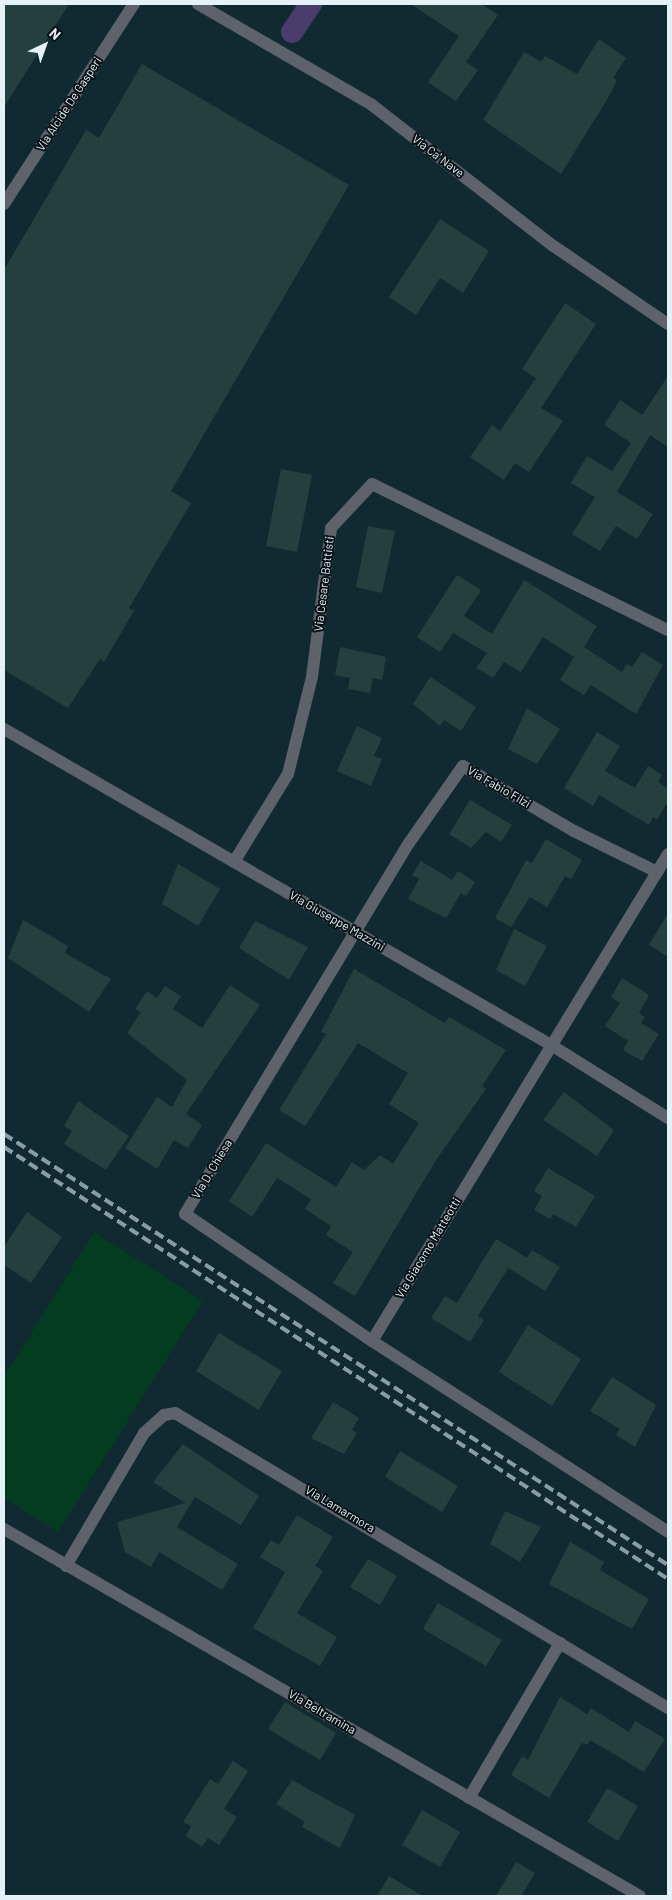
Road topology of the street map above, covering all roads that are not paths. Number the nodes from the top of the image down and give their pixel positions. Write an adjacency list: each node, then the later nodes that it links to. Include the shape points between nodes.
1 (134, 4): 3 (street, Via Alcide De Gasperi)
2 (198, 4): 4 (street, Via Ca' Nave, via 372,105 552,245)
3 (4, 204)
4 (668, 324)
5 (668, 630): 8 (street, Via Cesare Battisti, via 372,484 331,528 312,677 288,774)
6 (4, 729): 8 (street, Via Giuseppe Mazzini)
7 (668, 854): 9 (street, Via Giacomo Matteotti)
8 (234, 862): 10 (street, Via Giuseppe Mazzini)
9 (657, 872): 10 (street, Via Fabio Filzi, via 574,831 463,766 409,843); 11 (street, Via Giacomo Matteotti)
10 (357, 932): 11 (street, Via Giuseppe Mazzini); 13 (street, Via D. Chiesa, via 185,1214)
11 (551, 1045): 12 (street, Via Giuseppe Mazzini); 13 (street, Via Giacomo Matteotti)
12 (668, 1118)
13 (372, 1341): 15 (street)
14 (4, 1529): 16 (street, Via Beltramina)
15 (668, 1532)
16 (66, 1566): 17 (street, Via Lamarmora, via 144,1433 158,1418 175,1413); 19 (street, Via Beltramina)
17 (560, 1643): 18 (street, Via Lamarmora); 19 (street)
18 (668, 1708)
19 (469, 1798): 20 (street, Via Beltramina)
20 (640, 1896)

